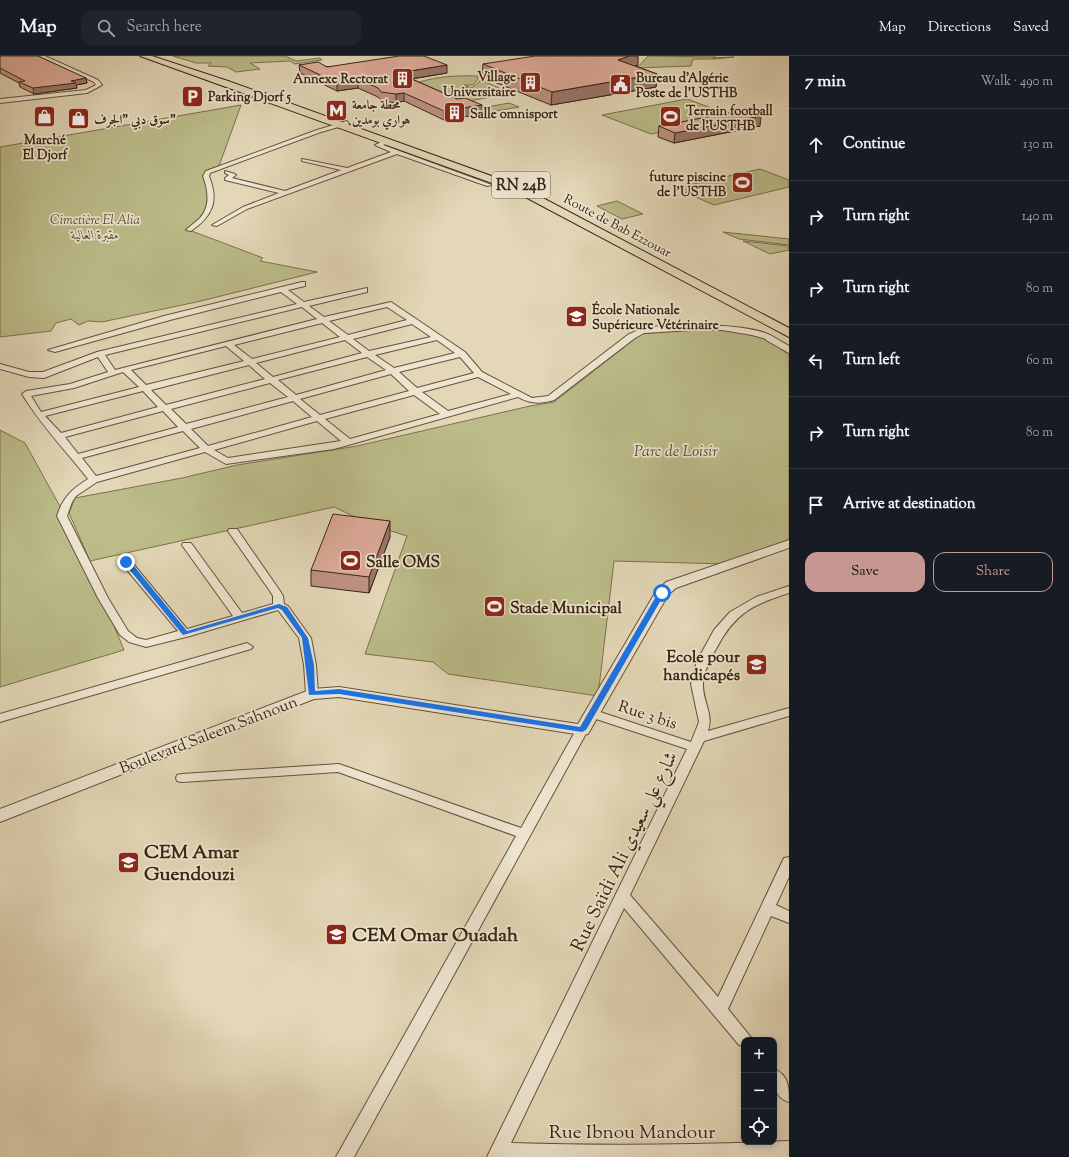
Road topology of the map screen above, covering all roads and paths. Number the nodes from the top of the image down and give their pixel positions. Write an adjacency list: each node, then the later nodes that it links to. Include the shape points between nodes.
1 (41, 56): 5 (street, via 96,81 99,85 87,91)
2 (144, 56): 4 (main road, Route de Bab Ezzouar)
3 (156, 56): 4 (main road, Route de Bab Ezzouar)
4 (229, 81): 6 (main road, Route de Bab Ezzouar)
5 (0, 101)
6 (344, 123): 7 (main road, Route de Bab Ezzouar); 15 (street, via 208,172 206,176 213,193 211,202 203,220); 23 (main road, Route de Bab Ezzouar / RN 24B, via 535,191)
7 (387, 140): 8 (street, via 378,145); 23 (main road, Route de Bab Ezzouar, via 528,194)
8 (396, 152): 10 (street); 12 (street)
9 (304, 160): 10 (street)
10 (347, 170): 13 (street)
11 (227, 172): 13 (street, via 233,175 227,179)
12 (489, 186)
13 (285, 193): 14 (street, via 246,208)
14 (216, 225)
15 (189, 230)
16 (302, 284): 17 (street)
17 (282, 289): 19 (street); 22 (street)
18 (364, 290): 19 (street)
19 (301, 304): 20 (street); 22 (street)
20 (322, 320): 21 (street, via 388,304); 24 (street); 26 (street)
21 (413, 321): 24 (street); 25 (street)
22 (175, 325): 27 (street); 29 (street)
23 (784, 334): 28 (street); 41 (street, via 721,327 642,331 551,398 536,402)
24 (345, 336): 30 (street); 32 (street)
25 (438, 338): 30 (street); 31 (street)
26 (227, 343): 32 (street); 34 (street)
27 (52, 350)
28 (789, 350)
29 (100, 354): 33 (street, via 44,376); 36 (street)
30 (368, 354): 35 (street); 38 (street)
31 (462, 354): 35 (street); 37 (street)
32 (249, 361): 38 (street); 39 (street)
33 (0, 366)
34 (125, 369): 36 (street); 39 (street)
35 (393, 371): 40 (street); 42 (street)
36 (112, 372): 45 (street, via 71,386 26,394)
37 (479, 374): 40 (street); 41 (street)
38 (271, 380): 42 (street); 43 (street)
39 (144, 388): 43 (street); 45 (street)
40 (416, 392): 44 (street); 46 (street)
41 (517, 395): 44 (street)
42 (294, 398): 46 (street); 47 (street)
43 (164, 408): 47 (street); 48 (street)
44 (446, 413): 49 (street)
45 (39, 415): 48 (street)
46 (320, 418): 49 (street); 50 (street)
47 (185, 428): 50 (street); 51 (street)
48 (59, 436): 51 (street)
49 (348, 442): 50 (street, via 226,461)
50 (207, 450): 52 (street)
51 (76, 457): 52 (street)
52 (94, 480): 60 (street, via 70,494 62,516 102,598 124,633 133,640 146,644)
53 (233, 531): 58 (street, via 275,591)
54 (789, 544): 64 (street, via 671,585 662,593)
55 (187, 545): 59 (street)
56 (126, 562): 60 (street)
57 (789, 589): 67 (street, Rue Saïdi Ali شارع علي سعيدي, via 760,599 734,614 720,630 703,661 697,684 705,722)
58 (279, 606): 59 (street); 62 (street, via 284,608 305,638)
59 (240, 618): 60 (street)
60 (186, 634)
61 (247, 647): 65 (street)
62 (312, 694): 66 (street, Boulevard Saleem Sahnoun, via 339,692); 69 (street, Boulevard Saleem Sahnoun)
63 (789, 712): 67 (street)
64 (591, 713): 66 (street); 67 (street, Rue 3 bis)
65 (0, 718)
66 (582, 730): 70 (street)
67 (696, 743): 72 (street, Rue Saïdi Ali شارع علي سعيدي)
68 (182, 778): 70 (street, via 338,768)
69 (1, 813)
70 (524, 834): 82 (street)
71 (789, 862): 73 (street)
72 (622, 896): 75 (street); 80 (street, Rue Saïdi Ali شارع علي سعيدي)
73 (768, 908): 74 (street); 75 (street)
74 (789, 918)
75 (720, 1009): 76 (street)
76 (743, 1037)
77 (777, 1080): 78 (street)
78 (789, 1095)
79 (789, 1149): 81 (street, Rue Ibnou Mandour)
80 (497, 1154): 81 (street, Rue Ibnou Mandour)
81 (671, 1155)
82 (345, 1157)

